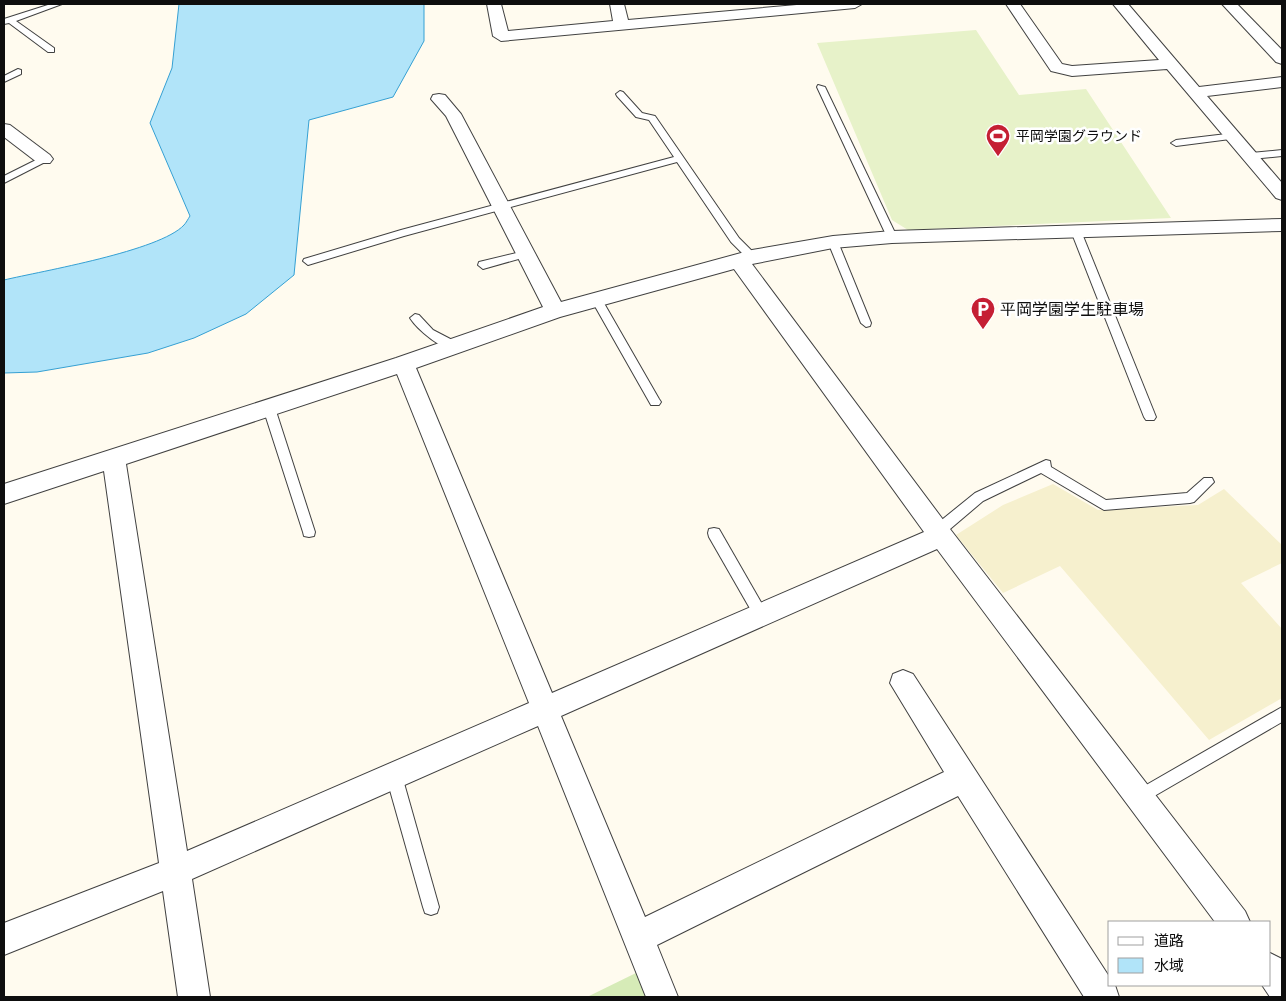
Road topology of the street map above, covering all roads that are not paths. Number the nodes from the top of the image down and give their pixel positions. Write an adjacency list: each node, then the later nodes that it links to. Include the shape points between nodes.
1 (58, 4): 9 (lane)
2 (494, 4): 10 (street, via 501,36)
3 (617, 4): 10 (street)
4 (855, 4): 8 (street)
5 (1013, 4): 13 (street, via 1057,68 1072,71)
6 (1120, 4): 13 (street)
7 (1229, 4): 12 (street)
8 (741, 8): 10 (street)
9 (7, 21): 11 (lane)
10 (622, 25)
11 (51, 50)
12 (1282, 59)
13 (1172, 64): 18 (street)
14 (18, 72): 15 (lane)
15 (4, 80)
16 (1282, 82): 18 (street)
17 (821, 87): 33 (lane)
18 (1197, 92): 22 (street)
19 (620, 94): 27 (lane, via 639,114 652,118)
20 (438, 99): 30 (street, via 453,114)
21 (4, 129): 26 (street)
22 (1234, 136): 23 (lane); 25 (street)
23 (1176, 143)
24 (1282, 153): 25 (lane)
25 (1251, 156): 29 (street)
26 (44, 158): 28 (lane)
27 (680, 158): 30 (lane); 36 (lane)
28 (4, 180)
29 (1282, 194)
30 (500, 206): 35 (street); 37 (lane)
31 (1282, 225): 32 (street)
32 (1076, 231): 33 (street); 47 (lane)
33 (892, 237): 34 (street)
34 (833, 242): 36 (street); 42 (lane)
35 (525, 254): 38 (lane); 40 (street)
36 (746, 259): 39 (street); 53 (street)
37 (308, 261)
38 (483, 265)
39 (597, 301): 40 (street); 45 (lane)
40 (555, 311): 43 (street)
41 (415, 318): 43 (lane, via 429,333)
42 (866, 323)
43 (454, 346): 44 (street)
44 (404, 364): 46 (street); 56 (street)
45 (655, 402)
46 (269, 408): 48 (street); 51 (lane)
47 (1150, 417)
48 (114, 459): 50 (street); 61 (street)
49 (1208, 482): 53 (lane, via 1190,498 1104,505 1043,466 979,497)
50 (4, 494)
51 (310, 532)
52 (714, 533): 54 (lane)
53 (940, 534): 54 (street); 60 (street)
54 (761, 615): 56 (street)
55 (903, 683): 59 (street)
56 (546, 708): 58 (street); 64 (street)
57 (1282, 714): 60 (lane)
58 (394, 776): 61 (street); 62 (lane)
59 (961, 779): 64 (street); 71 (street)
60 (1139, 797): 63 (street)
61 (176, 871): 65 (street); 69 (street)
62 (431, 907)
63 (1233, 921)
64 (639, 937): 70 (street)
65 (4, 939)
66 (1271, 970): 67 (street)
67 (1282, 986)
68 (1282, 994): 72 (street)
69 (194, 997)
70 (662, 997)
71 (1103, 997)
72 (1276, 997)

